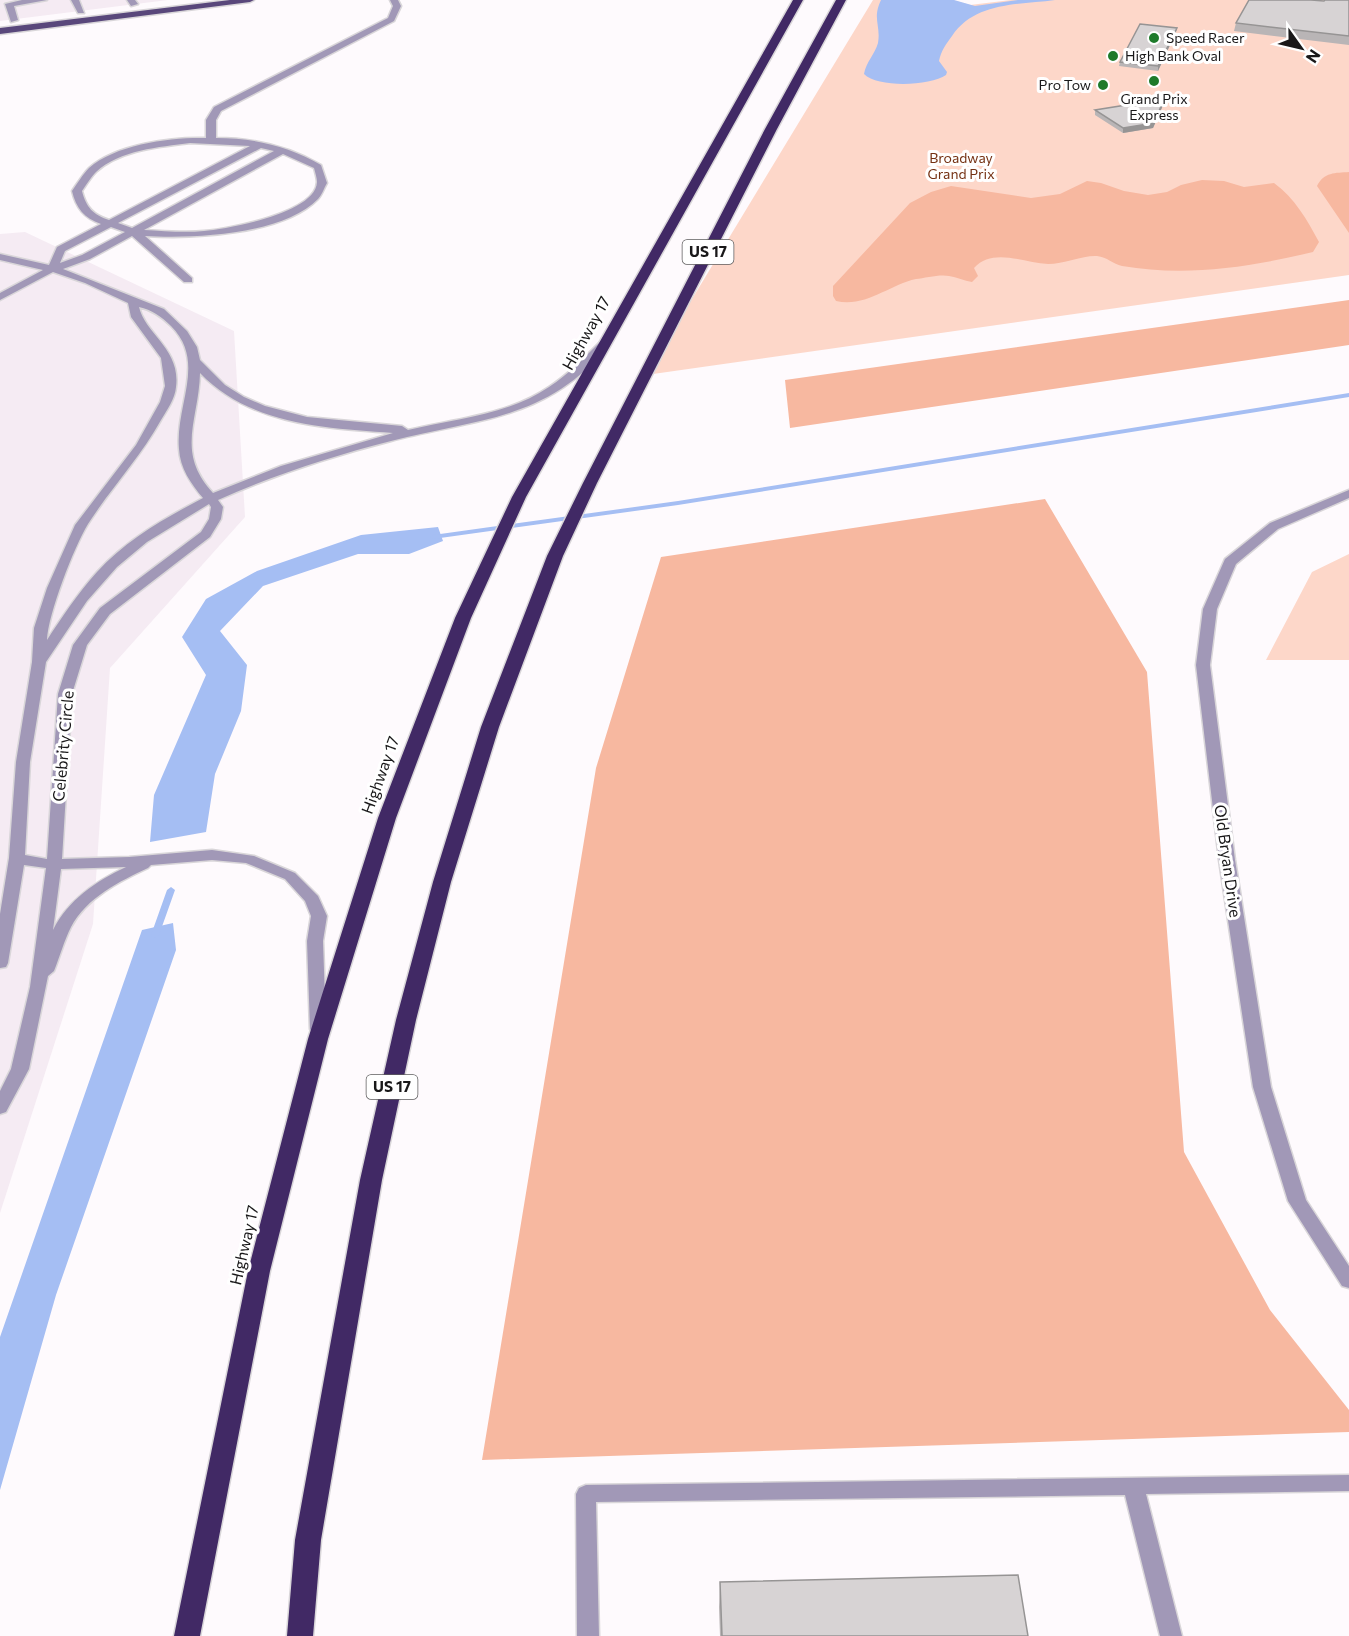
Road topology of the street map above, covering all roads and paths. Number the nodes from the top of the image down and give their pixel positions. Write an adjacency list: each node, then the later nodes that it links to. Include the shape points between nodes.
1 (44, 0): 7 (street)
2 (75, 0): 12 (street)
3 (250, 0): 15 (main road)
4 (394, 0): 16 (street, via 397,6 391,19 217,110 211,120)
5 (798, 0): 26 (highway, Highway 17 / US 17)
6 (842, 0): 43 (highway, US 17, via 771,129 590,483 555,556 490,727 442,882 406,1020 371,1180 308,1540)
7 (8, 2): 13 (street)
8 (133, 2): 9 (main road); 10 (main road)
9 (145, 3)
10 (123, 6)
11 (102, 8): 12 (main road)
12 (81, 11): 13 (main road)
13 (14, 20): 14 (main road)
14 (0, 21)
15 (0, 31)
16 (211, 140): 17 (street); 19 (street, via 142,149 111,159 88,174 77,191 78,198 87,212)
17 (261, 144): 18 (street); 19 (street)
18 (283, 150): 20 (street); 20 (street, via 311,161 321,172 317,195 294,211 264,223 214,232)
19 (108, 225): 20 (street); 22 (street, via 61,249)
20 (135, 232): 22 (street, via 86,257); 23 (street)
21 (0, 257): 22 (street)
22 (52, 268): 24 (street); 25 (street)
23 (188, 280)
24 (0, 297)
25 (133, 302): 27 (street, via 158,309 175,324 186,336); 31 (street, Celebrity Circle, via 135,317 167,358 171,386 141,446 81,525 41,628)
26 (607, 341): 28 (street, via 548,394 502,413); 37 (highway, Highway 17 / US 17, via 519,497 463,618 387,818)
27 (195, 361): 28 (street, via 220,386 261,408 343,426); 30 (street, via 183,447 194,478)
28 (417, 431): 30 (street, via 339,450)
29 (1349, 494): 39 (street, Old Bryan Drive, via 1274,526 1230,562 1210,609 1203,665 1227,860 1262,1087 1297,1201)
30 (213, 499): 31 (street, via 159,527 112,564 93,584); 34 (street, Celebrity Circle, via 217,507 215,519 206,534 105,611 80,645 65,694)
31 (39, 662): 32 (street, Celebrity Circle, via 23,762)
32 (17, 858): 34 (street); 35 (street, Celebrity Circle)
33 (158, 859): 34 (street); 36 (street, via 123,874 77,908 64,924); 37 (street, via 212,855 249,859 274,867 302,886 319,916 315,941)
34 (54, 864): 36 (street, Celebrity Circle)
35 (0, 963)
36 (38, 987): 38 (street, Celebrity Circle, via 20,1069)
37 (318, 1039): 42 (highway, Highway 17 / US 17, via 259,1271)
38 (0, 1108)
39 (1349, 1281)
40 (1349, 1483): 41 (street)
41 (1134, 1488): 44 (street, via 586,1494); 45 (street)
42 (187, 1636)
43 (300, 1636)
44 (588, 1636)
45 (1171, 1636)

